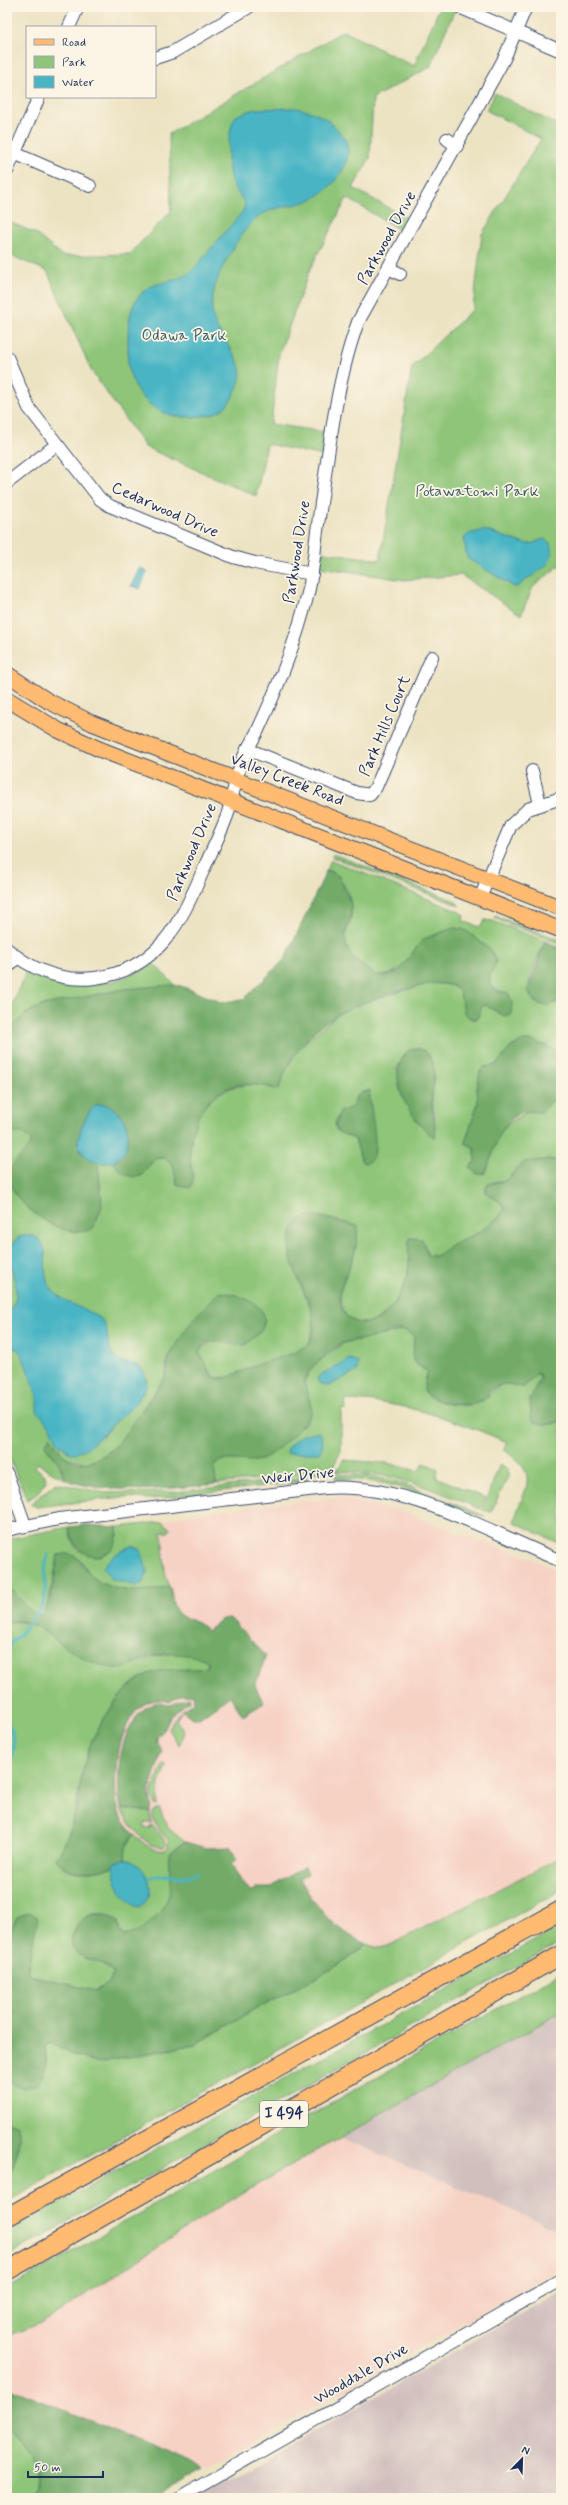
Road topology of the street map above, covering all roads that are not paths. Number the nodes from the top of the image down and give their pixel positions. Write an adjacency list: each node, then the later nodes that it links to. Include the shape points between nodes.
1 (78, 7): 5 (street)
2 (249, 7): 8 (street, via 173,52)
3 (459, 7): 6 (street)
4 (526, 7): 6 (street, Parkwood Drive)
5 (69, 26)
6 (516, 31): 7 (street); 11 (street, Parkwood Drive, via 504,59)
7 (561, 50)
8 (156, 58)
9 (39, 98): 12 (street)
10 (447, 139): 11 (street)
11 (457, 146): 15 (street, Parkwood Drive)
12 (14, 153): 13 (street); 14 (street)
13 (7, 170)
14 (90, 186)
15 (389, 268): 16 (street); 20 (street, Parkwood Drive, via 358,322 351,343 328,452)
16 (400, 274)
17 (7, 357): 18 (street, Cedarwood Drive, via 30,408)
18 (56, 445): 19 (street); 20 (street, Cedarwood Drive, via 89,488 110,506 233,557)
19 (7, 483)
20 (312, 574): 24 (street, Parkwood Drive, via 294,644 262,721)
21 (432, 656): 24 (street, Park Hills Court, via 375,790 370,794 357,793)
22 (7, 674): 26 (main road, Valley Creek Road, via 48,701 92,723)
23 (7, 699): 28 (main road, via 78,740)
24 (247, 749): 26 (street, Parkwood Drive)
25 (532, 771): 29 (street)
26 (236, 780): 28 (street, Parkwood Drive); 30 (main road, Valley Creek Road)
27 (561, 798): 29 (street)
28 (231, 801): 31 (main road); 35 (street, Parkwood Drive, via 182,918 166,941 145,959 114,974 83,979 50,974)
29 (540, 804): 30 (street, via 522,813 511,825)
30 (488, 879): 31 (street); 32 (main road, Valley Creek Road)
31 (480, 898): 33 (main road)
32 (561, 908)
33 (561, 930)
34 (7, 949): 35 (street, Parkwood Drive)
35 (18, 957): 36 (street)
36 (7, 968)
37 (7, 1474): 38 (street)
38 (25, 1525): 39 (street, Weir Drive); 40 (street, Weir Drive, via 63,1518 310,1490 358,1488 393,1493 420,1502)
39 (7, 1530)
40 (561, 1561)
41 (561, 1910): 43 (highway, I 494)
42 (561, 1955): 44 (highway, I 494)
43 (7, 2217)
44 (7, 2271)
45 (561, 2280): 46 (street, Wooddale Drive, via 409,2364)
46 (179, 2498)

